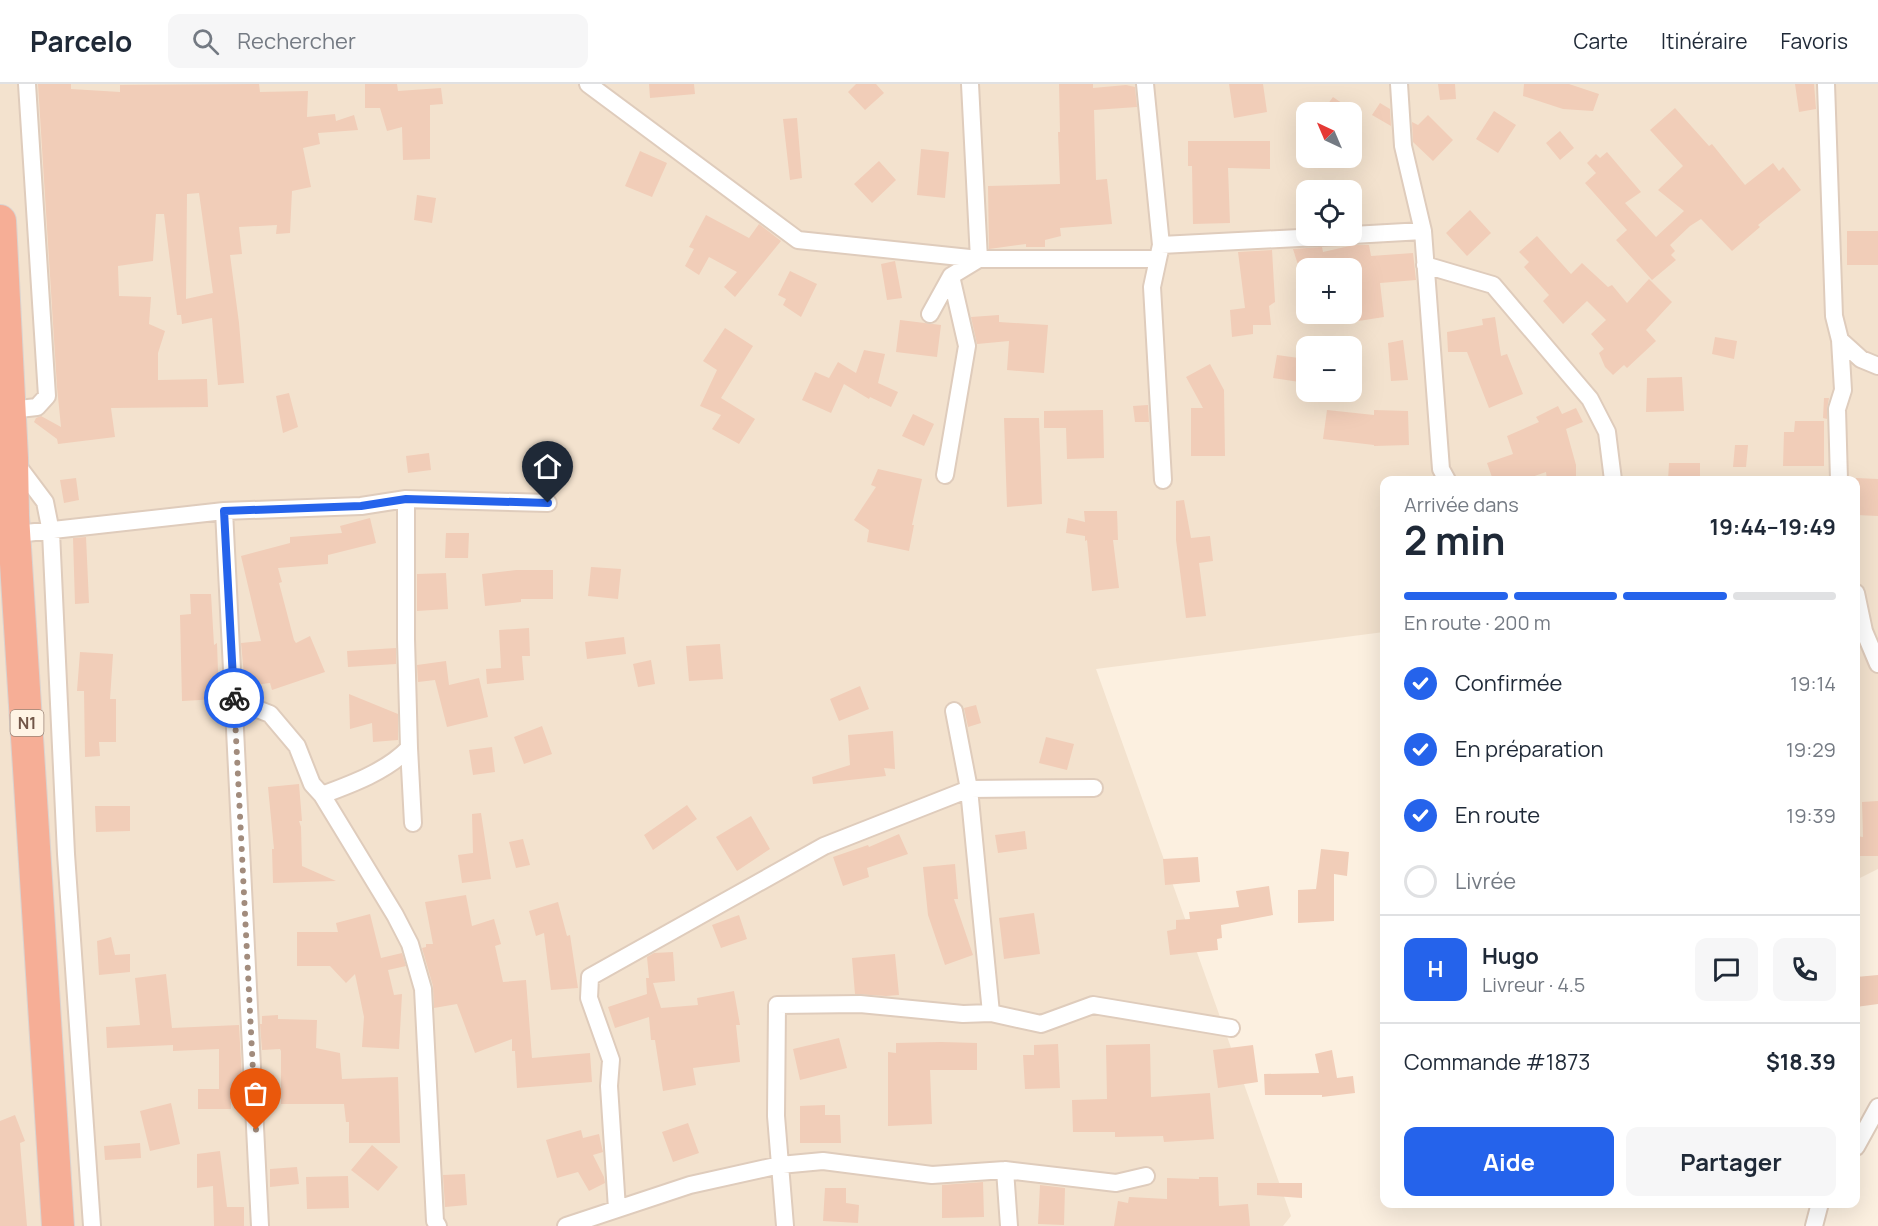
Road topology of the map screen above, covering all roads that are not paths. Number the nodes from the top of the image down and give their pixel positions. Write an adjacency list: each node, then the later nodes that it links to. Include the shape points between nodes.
1 (27, 84): 18 (street, via 47,396 37,407)
2 (588, 84): 12 (street, via 798,240)
3 (970, 84): 12 (street)
4 (1146, 84): 11 (street)
5 (1399, 84): 8 (street, via 1403,146)
6 (1826, 84): 16 (street, via 1834,316)
7 (0, 221): 18 (highway, N1)
8 (1423, 231): 9 (street); 13 (street)
9 (1362, 234)
10 (1296, 240): 11 (street)
11 (1160, 252): 12 (street); 24 (street, via 1152,286)
12 (978, 260): 14 (street)
13 (1425, 265): 21 (street, via 1441,469); 22 (street, via 1493,285 1590,399 1607,432)
14 (951, 276): 15 (street); 20 (street, via 967,346)
15 (930, 314)
16 (1840, 340): 17 (street, via 1861,359); 23 (street, via 1843,390 1837,409)
17 (1878, 366)
18 (10, 410): 19 (highway, N1)
19 (12, 458): 28 (street, via 45,502); 29 (highway, N1, via 13,516)
20 (945, 475)
21 (1445, 476)
22 (1612, 476)
23 (1839, 476)
24 (1163, 480)
25 (406, 499): 26 (street); 27 (street, via 361,506); 34 (street)
26 (548, 503)
27 (224, 511): 28 (street); 32 (street)
28 (51, 531): 29 (street); 50 (street, via 66,854)
29 (8, 535): 49 (highway, N1)
30 (1860, 612): 31 (street)
31 (1878, 664)
32 (234, 700): 37 (street, via 270,714 297,746 312,784); 51 (street)
33 (954, 711): 36 (street)
34 (409, 748): 37 (street, via 352,784); 38 (street)
35 (1094, 788): 36 (street)
36 (969, 789): 39 (street); 47 (street, via 824,846 590,977 589,998 610,1060)
37 (322, 795): 48 (street, via 395,915 410,944 423,989)
38 (413, 823)
39 (991, 1013): 40 (street, via 1041,1024 1093,1005); 43 (street, via 860,1004 777,1005 776,1116)
40 (1231, 1028)
41 (1878, 1107): 42 (street)
42 (1860, 1140)
43 (780, 1165): 44 (street, via 822,1161 932,1175); 47 (street, via 690,1185); 53 (street)
44 (1005, 1170): 45 (street, via 1116,1183); 54 (street)
45 (1146, 1176)
46 (1819, 1208): 55 (street)
47 (616, 1209): 52 (street)
48 (434, 1224)
49 (58, 1226)
50 (92, 1226)
51 (261, 1226)
52 (566, 1226)
53 (785, 1226)
54 (1008, 1226)
55 (1814, 1226)

